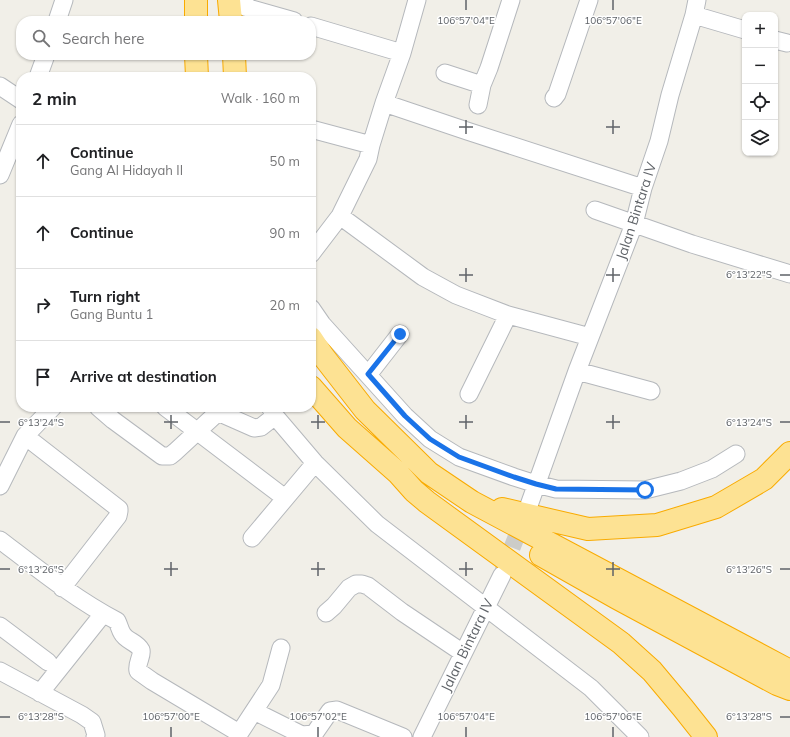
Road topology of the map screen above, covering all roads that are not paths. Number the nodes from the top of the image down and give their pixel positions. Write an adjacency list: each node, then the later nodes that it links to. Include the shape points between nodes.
1 (64, 0): 9 (street)
2 (196, 0): 10 (highway)
3 (229, 0): 11 (highway)
4 (245, 0): 12 (street, via 245,7)
5 (417, 0): 15 (street)
6 (511, 0): 23 (street, via 490,68)
7 (588, 0): 26 (street)
8 (696, 7): 14 (street); 33 (street, Jalan Bintara IV, via 659,141)
9 (59, 16)
10 (196, 16)
11 (231, 16)
12 (276, 16)
13 (316, 27): 15 (street)
14 (742, 29)
15 (402, 52): 27 (street)
16 (44, 60): 19 (street)
17 (196, 60): 20 (highway)
18 (234, 60): 21 (highway)
19 (40, 72)
20 (197, 72)
21 (235, 72)
22 (445, 73): 23 (street)
23 (482, 85): 28 (street)
24 (0, 86): 25 (street)
25 (16, 97)
26 (554, 98)
27 (384, 103): 31 (street); 33 (street)
28 (478, 105)
29 (316, 130): 31 (street)
30 (16, 136): 32 (street)
31 (371, 145): 35 (street, via 368,159)
32 (0, 175)
33 (643, 188): 36 (street, Jalan Bintara IV)
34 (595, 210): 36 (street)
35 (340, 216): 37 (street); 40 (street, via 423,277 456,296)
36 (634, 224): 38 (street); 42 (street, Jalan Bintara IV)
37 (316, 247)
38 (790, 274)
39 (316, 315): 45 (street)
40 (508, 315): 42 (street); 48 (street)
41 (400, 334): 45 (street)
42 (590, 337): 44 (street, Jalan Bintara IV)
43 (316, 346): 63 (highway, via 365,410 429,473)
44 (577, 371): 46 (street); 60 (street, Jalan Bintara IV)
45 (368, 374): 60 (street, via 405,416 430,439 459,457)
46 (651, 392)
47 (316, 393): 59 (highway, via 347,428)
48 (469, 394)
49 (48, 412): 55 (street)
50 (104, 412): 54 (street, via 162,456 170,456)
51 (171, 412): 54 (street)
52 (271, 412): 54 (street, via 261,427 254,428 220,413)
53 (273, 412): 58 (street)
54 (197, 432): 62 (street)
55 (25, 436): 61 (street); 68 (street, via 120,511)
56 (790, 453): 63 (highway, via 764,479 716,507 657,525 588,529)
57 (736, 454): 60 (street, via 712,469 681,481 645,490 556,489)
58 (315, 463): 62 (street); 69 (street, via 378,524)
59 (398, 473): 77 (highway, via 617,598); 85 (highway, via 427,502 621,643 652,671)
60 (536, 484): 64 (street, Jalan Bintara IV)
61 (0, 486)
62 (285, 498): 65 (street)
63 (472, 502): 77 (highway)
64 (528, 508)
65 (252, 538)
66 (0, 540): 68 (street)
67 (502, 575): 69 (street, Jalan Bintara IV)
68 (62, 588): 71 (street)
69 (486, 607): 74 (street, Jalan Bintara IV); 84 (street, via 591,688)
70 (326, 613): 74 (street, via 349,588 356,584 365,585)
71 (103, 614): 78 (street); 80 (street, via 117,621 126,638 141,650 138,671)
72 (0, 626): 75 (street)
73 (281, 648): 79 (street, via 270,685)
74 (463, 653): 83 (street, Jalan Bintara IV)
75 (48, 662)
76 (0, 671): 78 (street)
77 (786, 681)
78 (40, 693): 81 (street, via 92,722)
79 (254, 711): 80 (street); 82 (street, via 302,735 314,734 330,711 337,710)
80 (238, 735)
81 (95, 737)
82 (403, 737)
83 (422, 737)
84 (640, 737)
85 (706, 737)

